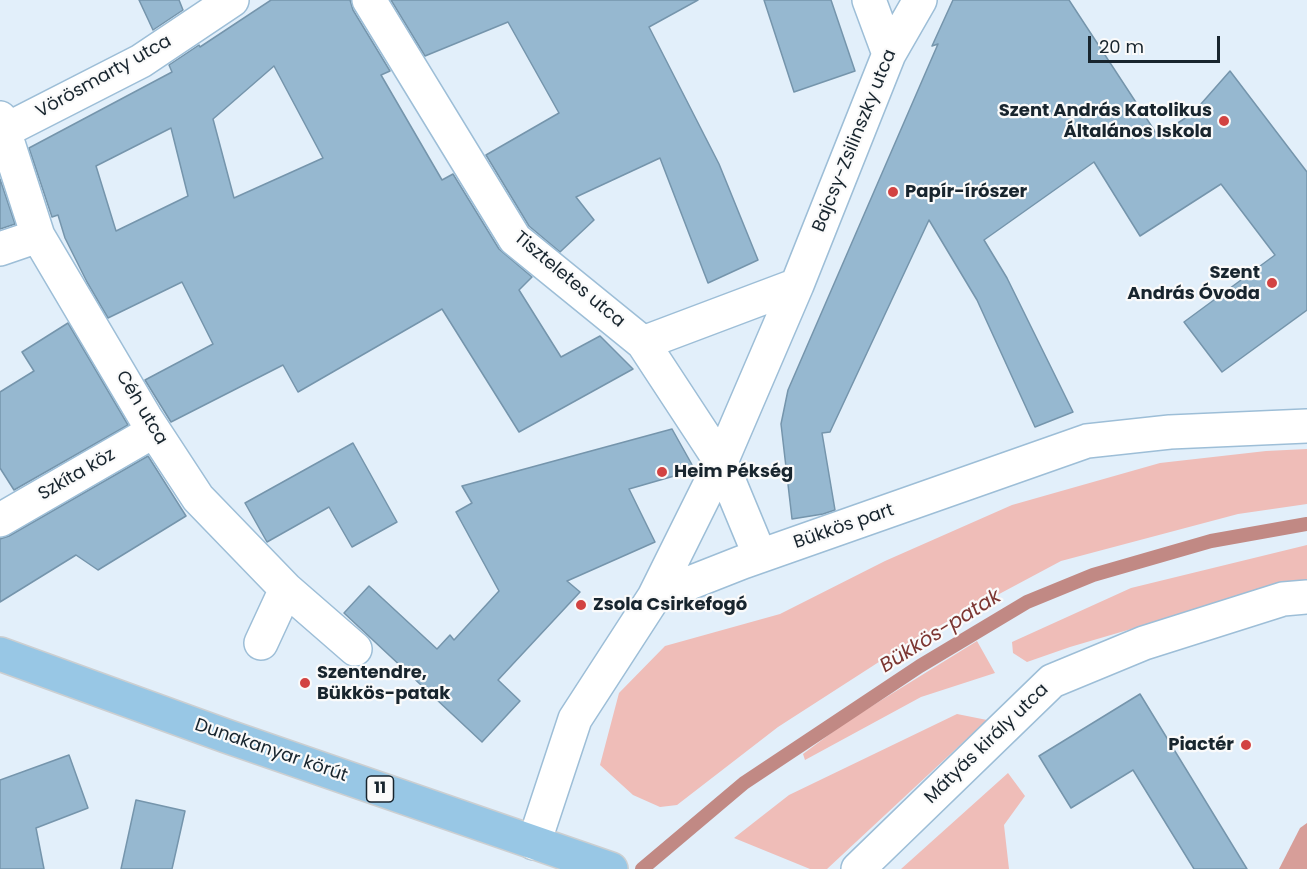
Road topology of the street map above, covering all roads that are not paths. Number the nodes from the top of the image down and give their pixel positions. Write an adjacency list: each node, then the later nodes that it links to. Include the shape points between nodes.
1 (232, 0): 6 (street, Vörösmarty utca, via 141,61)
2 (369, 0): 10 (street, Tiszteletes utca, via 515,239)
3 (869, 0): 5 (street)
4 (920, 0): 5 (street, Bajcsy-Zsilinszky utca)
5 (890, 54): 9 (street, Bajcsy-Zsilinszky utca)
6 (2, 125): 7 (street, Céh utca)
7 (39, 236): 8 (street); 12 (street, Céh utca)
8 (0, 249)
9 (796, 285): 10 (street); 13 (street, Bajcsy-Zsilinszky utca)
10 (643, 343): 13 (street, Tiszteletes utca)
11 (1307, 426): 15 (street, Bükkös part, via 1170,432 1087,441)
12 (154, 431): 14 (street, Szkíta köz); 16 (street, Céh utca, via 198,498)
13 (721, 462): 15 (street, Tiszteletes utca); 17 (street, Bajcsy-Zsilinszky utca)
14 (0, 520)
15 (760, 556): 17 (street, Bükkös part)
16 (286, 589): 19 (street); 20 (street, Céh utca)
17 (654, 597): 22 (street, via 575,719)
18 (1307, 597): 24 (street, Mátyás király utca, via 1283,599 1144,643 1052,681)
19 (261, 643)
20 (355, 649)
21 (0, 654): 22 (main road, Dunakanyar körút / 11)
22 (545, 846): 23 (main road, Dunakanyar körút / 11)
23 (611, 869)
24 (858, 869)

